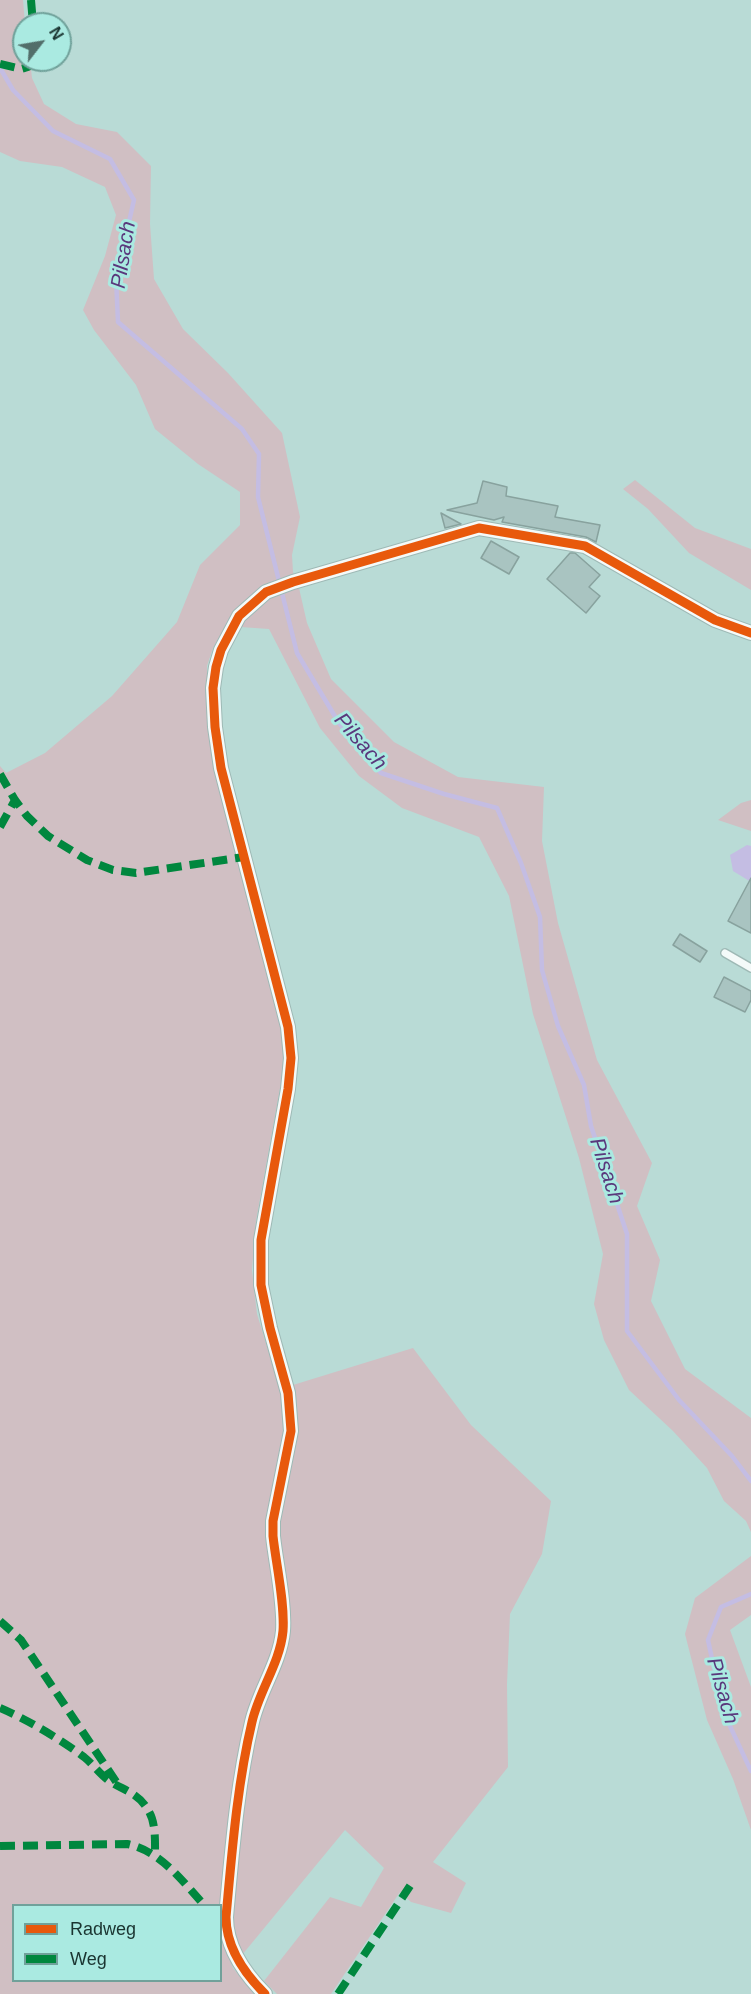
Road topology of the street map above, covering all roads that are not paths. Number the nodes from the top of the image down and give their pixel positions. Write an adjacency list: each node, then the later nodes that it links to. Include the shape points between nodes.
1 (751, 633): 4 (street, via 715,620 585,546 479,528 266,592 239,616 221,650 213,688 221,768 280,988 291,1058 261,1240 261,1285 292,1420 273,1521 283,1628 281,1646 252,1718 226,1917 237,1960)
2 (725, 953): 3 (lane)
3 (751, 968)
4 (265, 1994)

